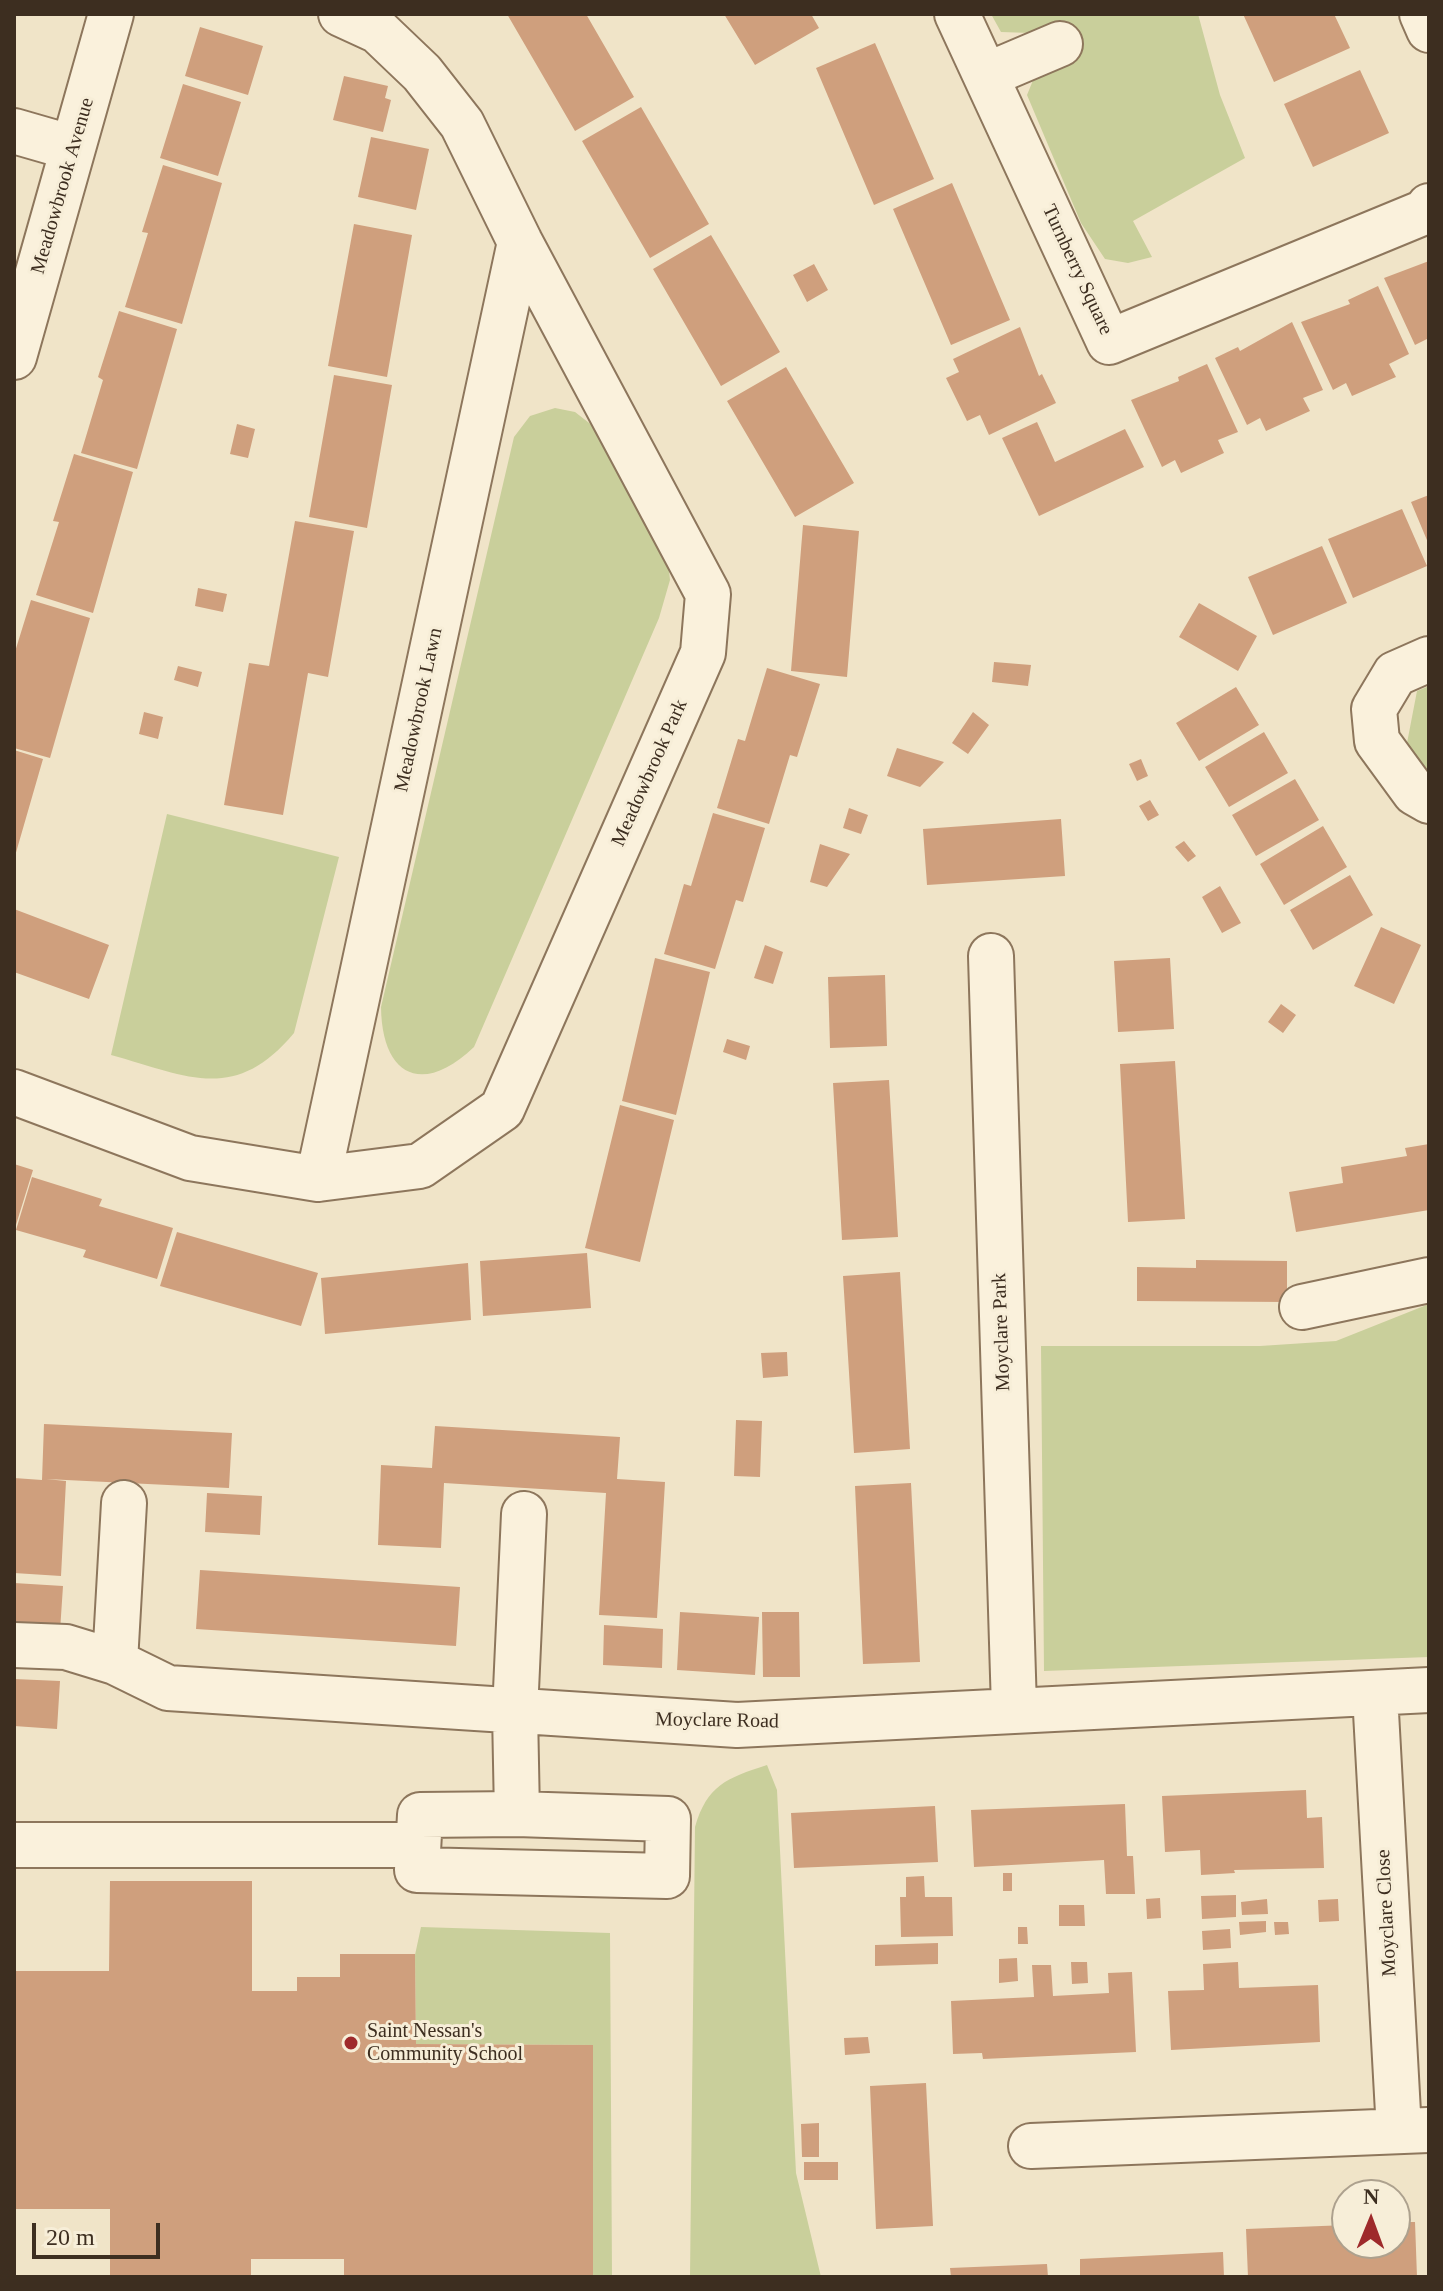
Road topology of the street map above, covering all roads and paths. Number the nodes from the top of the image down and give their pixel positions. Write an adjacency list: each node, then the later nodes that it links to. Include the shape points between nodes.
1 (111, 14): 7 (street, Meadowbrook Avenue)
2 (341, 14): 9 (street, Meadowbrook Park, via 378,31 422,73 462,124)
3 (957, 14): 5 (street, Turnberry Square)
4 (1060, 44): 5 (street)
5 (987, 75): 8 (street, Turnberry Square, via 1109,342)
6 (14, 131): 7 (street)
7 (73, 148): 10 (street, Meadowbrook Avenue)
8 (1429, 206)
9 (520, 242): 15 (street, Meadowbrook Lawn); 15 (street, Meadowbrook Park, via 708,594 703,653 502,1109 420,1166)
10 (14, 357)
11 (1429, 659): 12 (street, via 1395,674 1374,709 1377,741 1415,793)
12 (1429, 801)
13 (991, 956): 24 (street, Moyclare Park)
14 (14, 1092): 15 (street, Meadowbrook Park, via 190,1158)
15 (318, 1179)
16 (1429, 1280): 17 (street)
17 (1302, 1307)
18 (124, 1503): 21 (street)
19 (524, 1514): 25 (street)
20 (14, 1645): 21 (street, Moyclare Road, via 66,1647)
21 (115, 1662): 25 (street, Moyclare Road, via 168,1688)
22 (1429, 1690): 23 (street, Moyclare Road)
23 (1375, 1694): 24 (street, Moyclare Road); 29 (street, Moyclare Close)
24 (1014, 1708): 25 (street, Moyclare Road, via 737,1725)
25 (515, 1712): 26 (street)
26 (517, 1814): 28 (street, via 420,1815); 28 (street, via 668,1819 667,1876 417,1870)
27 (14, 1845): 28 (street)
28 (418, 1845)
29 (1414, 2131): 30 (street, Moyclare Close)
30 (1031, 2146)

